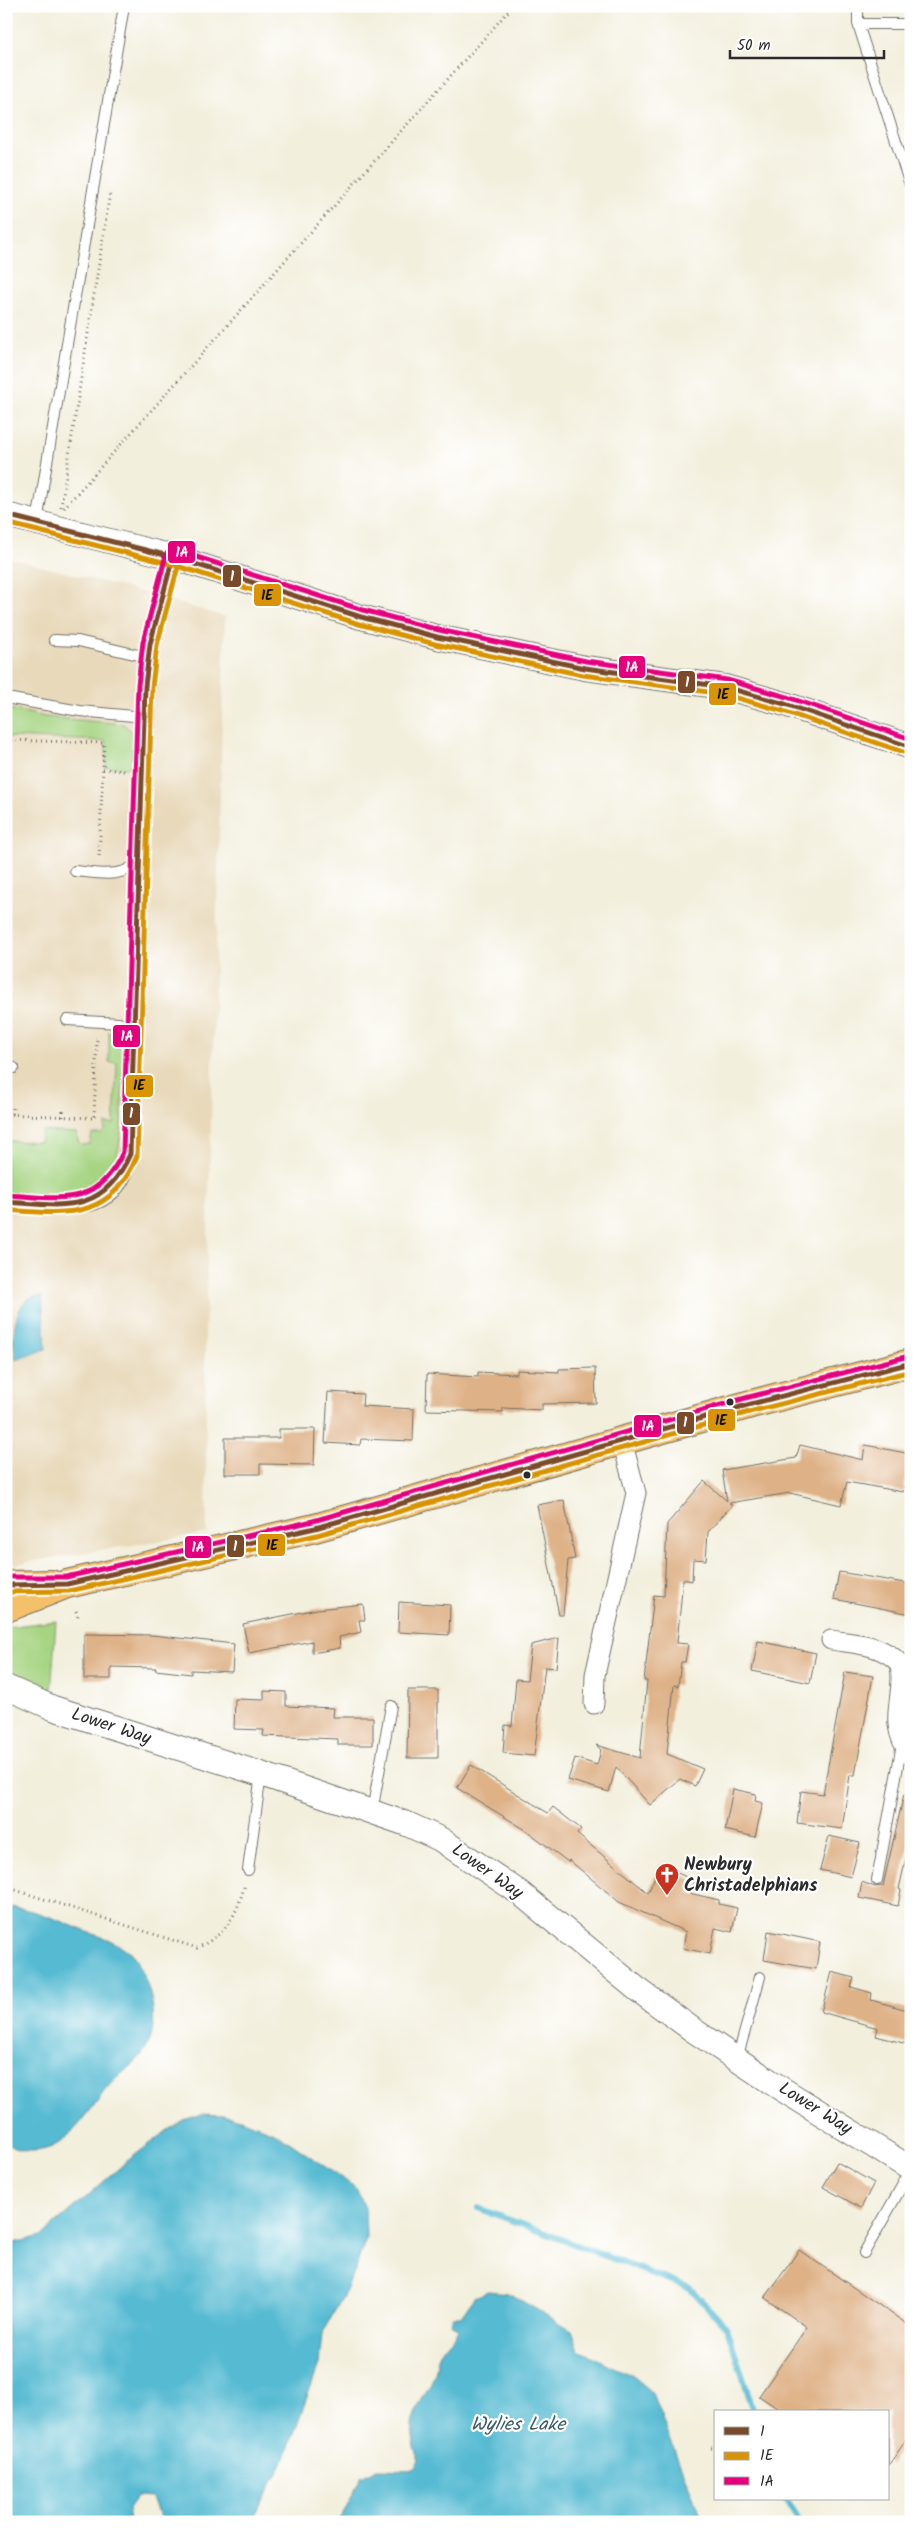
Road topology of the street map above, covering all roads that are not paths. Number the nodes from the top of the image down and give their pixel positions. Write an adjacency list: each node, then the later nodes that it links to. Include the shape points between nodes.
1 (124, 6): 7 (lane)
2 (858, 6): 3 (lane)
3 (858, 24): 4 (lane); 5 (lane)
4 (911, 24)
5 (911, 188)
6 (6, 515): 7 (street)
7 (37, 522): 8 (street)
8 (173, 557): 10 (street); 13 (street, via 361,617 437,637 546,661 725,688 785,704)
9 (54, 640): 10 (lane, via 78,641)
10 (148, 657): 12 (street)
11 (6, 698): 12 (lane, via 80,711)
12 (144, 717): 14 (street)
13 (911, 746)
14 (139, 860): 15 (lane, via 124,873); 17 (lane)
15 (75, 871)
16 (67, 1020): 17 (lane, via 119,1023)
17 (134, 1034): 18 (street, via 130,1154 118,1181 106,1193 88,1202 58,1205)
18 (6, 1202)
19 (911, 1363): 20 (main road)
20 (622, 1441): 21 (main road, via 315,1528); 26 (street, via 636,1493 595,1675)
21 (68, 1584): 22 (main road); 23 (main road)
22 (6, 1585)
23 (6, 1608)
24 (831, 1640): 28 (street, via 877,1648 891,1654 900,1664 897,1725)
25 (6, 1688): 29 (street, Lower Way, via 53,1708)
26 (594, 1704)
27 (391, 1706): 30 (lane)
28 (907, 1750): 32 (lane)
29 (261, 1774): 30 (street, Lower Way); 31 (lane)
30 (372, 1812): 34 (street, Lower Way, via 440,1839 520,1894 637,1989)
31 (248, 1870)
32 (877, 1880)
33 (760, 1977): 34 (lane)
34 (737, 2060): 35 (street, Lower Way)
35 (911, 2169): 36 (lane)
36 (864, 2253)

